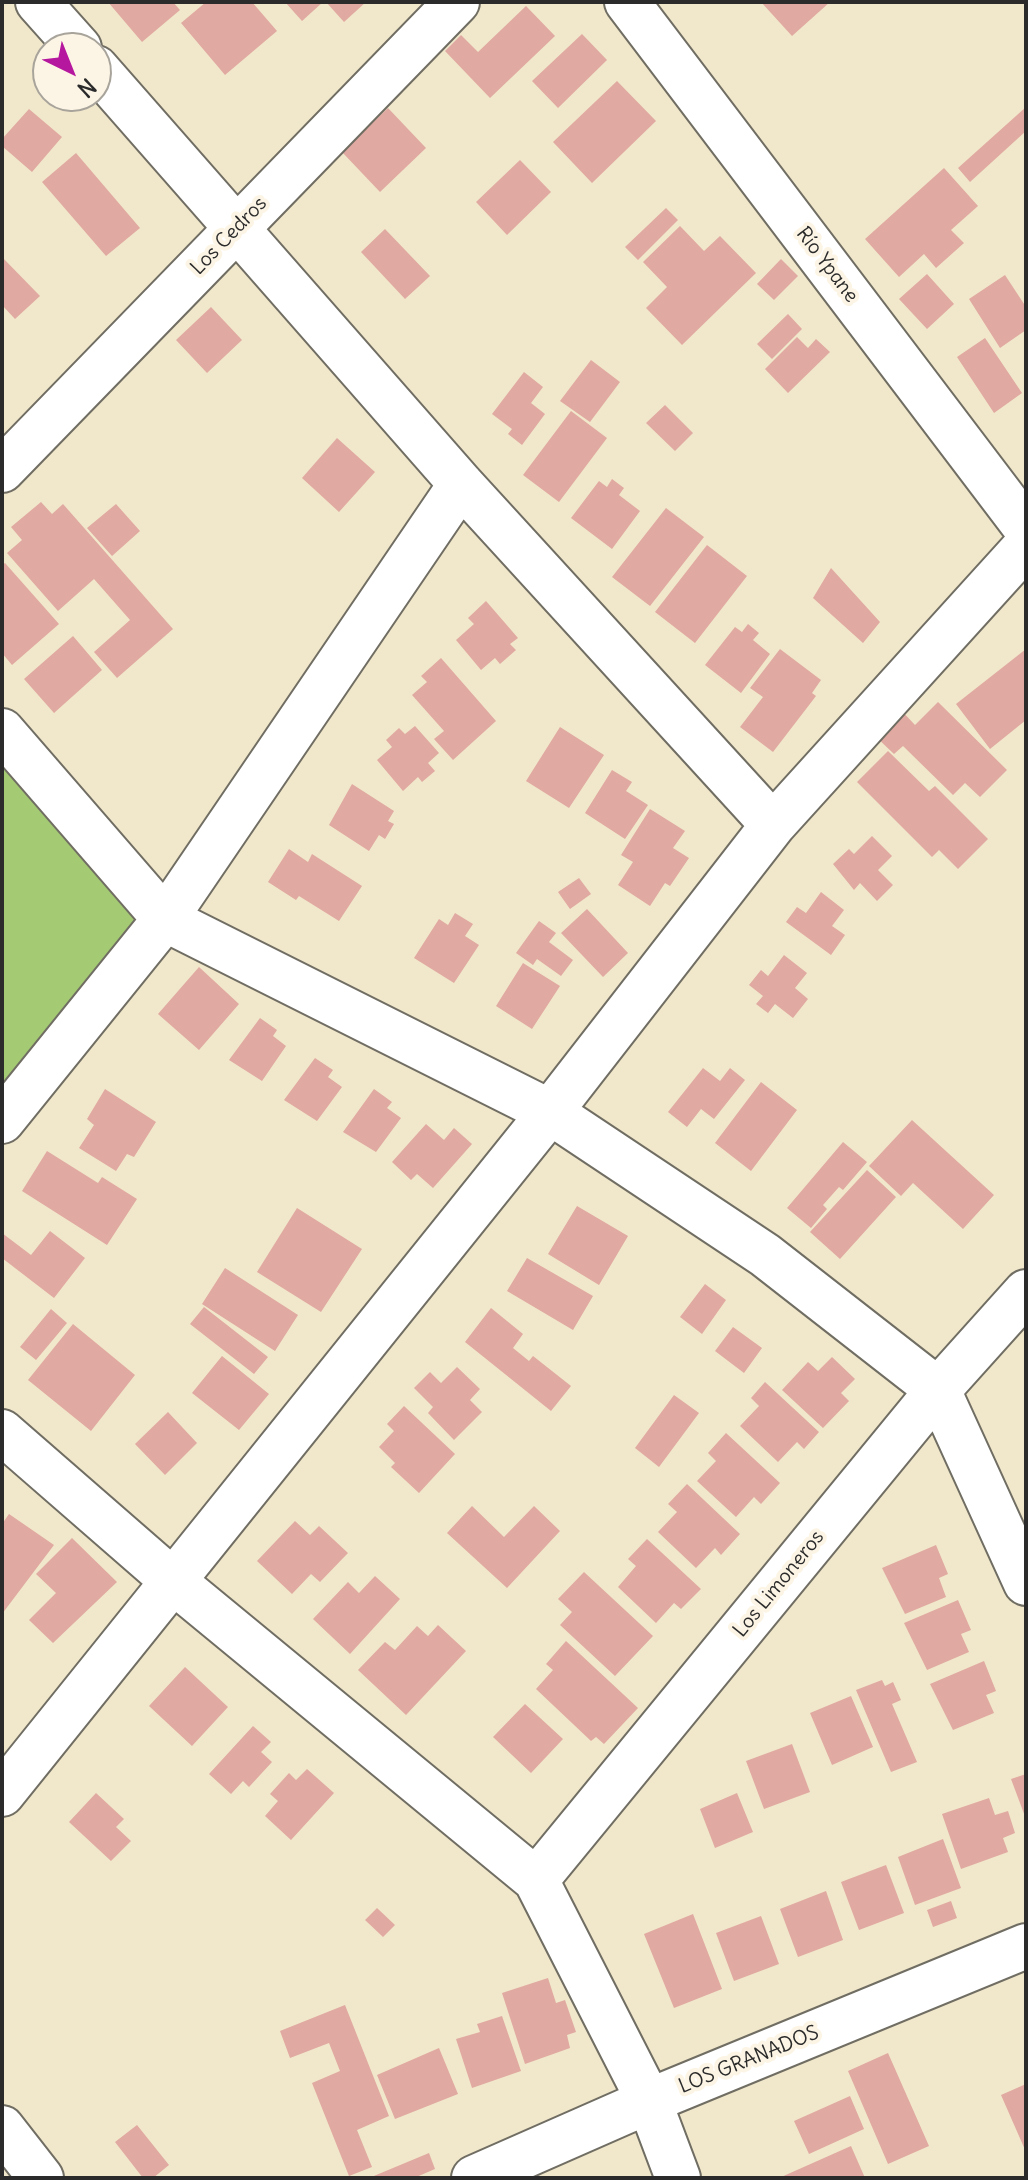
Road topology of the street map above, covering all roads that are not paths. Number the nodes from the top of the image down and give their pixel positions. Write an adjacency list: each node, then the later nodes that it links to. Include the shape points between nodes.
1 (38, 2): 4 (street)
2 (457, 2): 6 (street, Los Cedros)
3 (627, 2): 9 (street, Río Ypane)
4 (65, 32)
5 (112, 86): 6 (street)
6 (236, 228): 7 (street, Los Cedros); 8 (street)
7 (2, 470)
8 (461, 484): 12 (street); 13 (street)
9 (1026, 528)
10 (1026, 546): 12 (street)
11 (2, 731): 13 (street)
12 (773, 825): 14 (street)
13 (165, 919): 14 (street); 15 (street)
14 (550, 1112): 17 (street, via 765,1255); 19 (street)
15 (2, 1121)
16 (1026, 1292): 17 (street, Los Limoneros)
17 (938, 1390): 20 (street); 22 (street, Los Limoneros)
18 (2, 1432): 19 (street)
19 (173, 1581): 21 (street); 22 (street)
20 (1026, 1583)
21 (2, 1794)
22 (536, 1880): 24 (street)
23 (1026, 1946): 24 (street, LOS GRANADOS)
24 (649, 2101): 27 (street, LOS GRANADOS); 28 (street)
25 (2, 2128): 26 (street)
26 (41, 2178)
27 (474, 2178)
28 (678, 2178)

